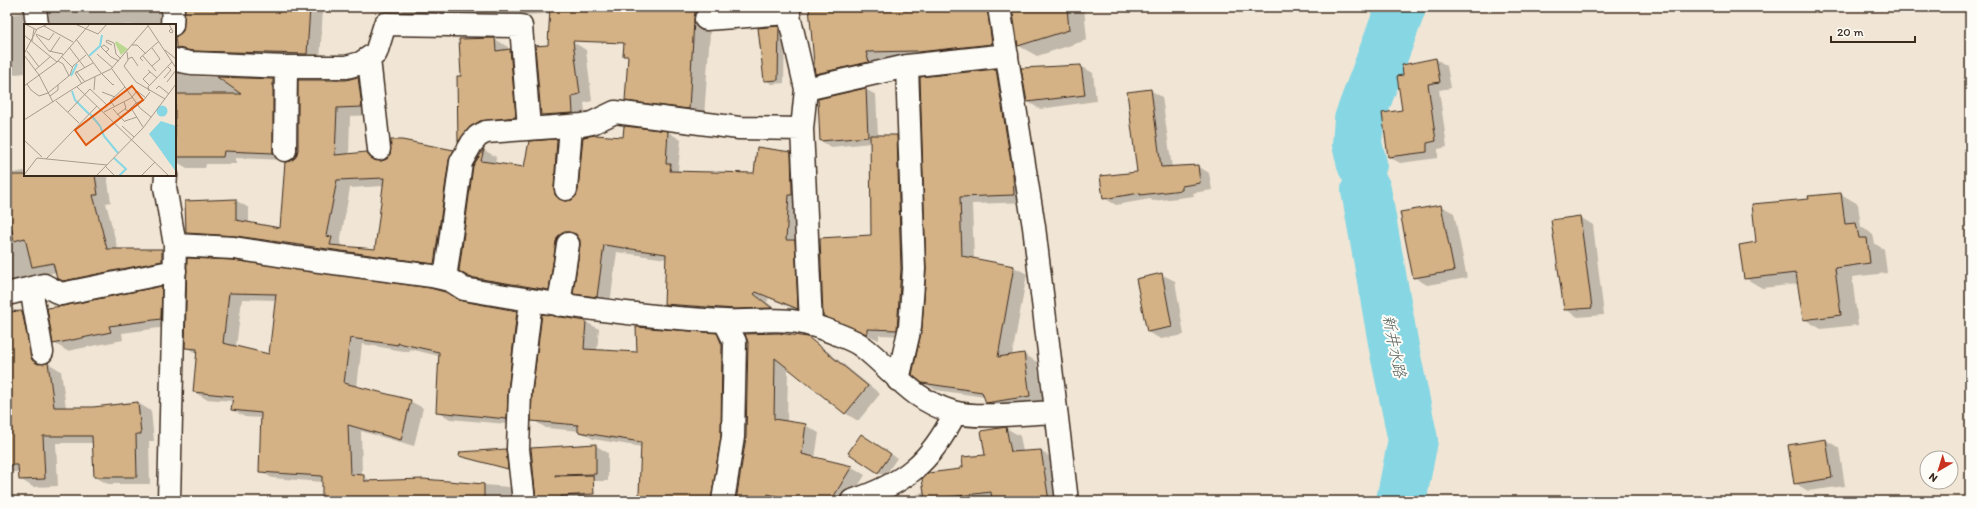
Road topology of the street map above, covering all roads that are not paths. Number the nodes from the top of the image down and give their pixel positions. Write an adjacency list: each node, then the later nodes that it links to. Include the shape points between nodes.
1 (35, 7): 7 (street)
2 (173, 7): 8 (street)
3 (999, 7): 9 (street)
4 (788, 10): 6 (street); 14 (street)
5 (386, 16): 10 (street, via 376,53); 16 (street, via 521,26)
6 (706, 19)
7 (38, 24)
8 (172, 24)
9 (1007, 55): 12 (street); 34 (street, via 1034,227)
10 (369, 59): 13 (street, via 346,67); 18 (street)
11 (176, 60): 13 (street)
12 (908, 66): 14 (street); 33 (street, via 914,269 910,327)
13 (286, 67): 19 (street)
14 (806, 89): 17 (street)
15 (571, 127): 16 (street); 17 (street, via 592,122 614,112 739,128); 21 (street)
16 (529, 128): 25 (street, via 486,132 478,136 466,152 461,162)
17 (802, 129): 31 (street)
18 (379, 149)
19 (285, 150)
20 (166, 176): 23 (street)
21 (566, 189)
22 (568, 244): 29 (street)
23 (175, 245): 24 (street); 25 (street, via 234,248)
24 (175, 271): 26 (street, via 61,294 44,285); 36 (street)
25 (445, 279): 28 (street, via 464,289)
26 (32, 288): 27 (street); 32 (street)
27 (7, 294)
28 (531, 301): 29 (street); 37 (street, via 520,392 518,450)
29 (560, 305): 30 (street)
30 (725, 322): 31 (street, via 768,319); 38 (street, via 735,342 733,436)
31 (811, 324): 33 (street, via 862,346)
32 (42, 352)
33 (898, 380): 35 (street, via 914,394)
34 (1055, 412): 35 (street, via 972,415); 40 (street)
35 (955, 413): 39 (street, via 934,450 915,468 877,493)
36 (169, 501)
37 (524, 501)
38 (723, 501)
39 (852, 501)
40 (1067, 501)

